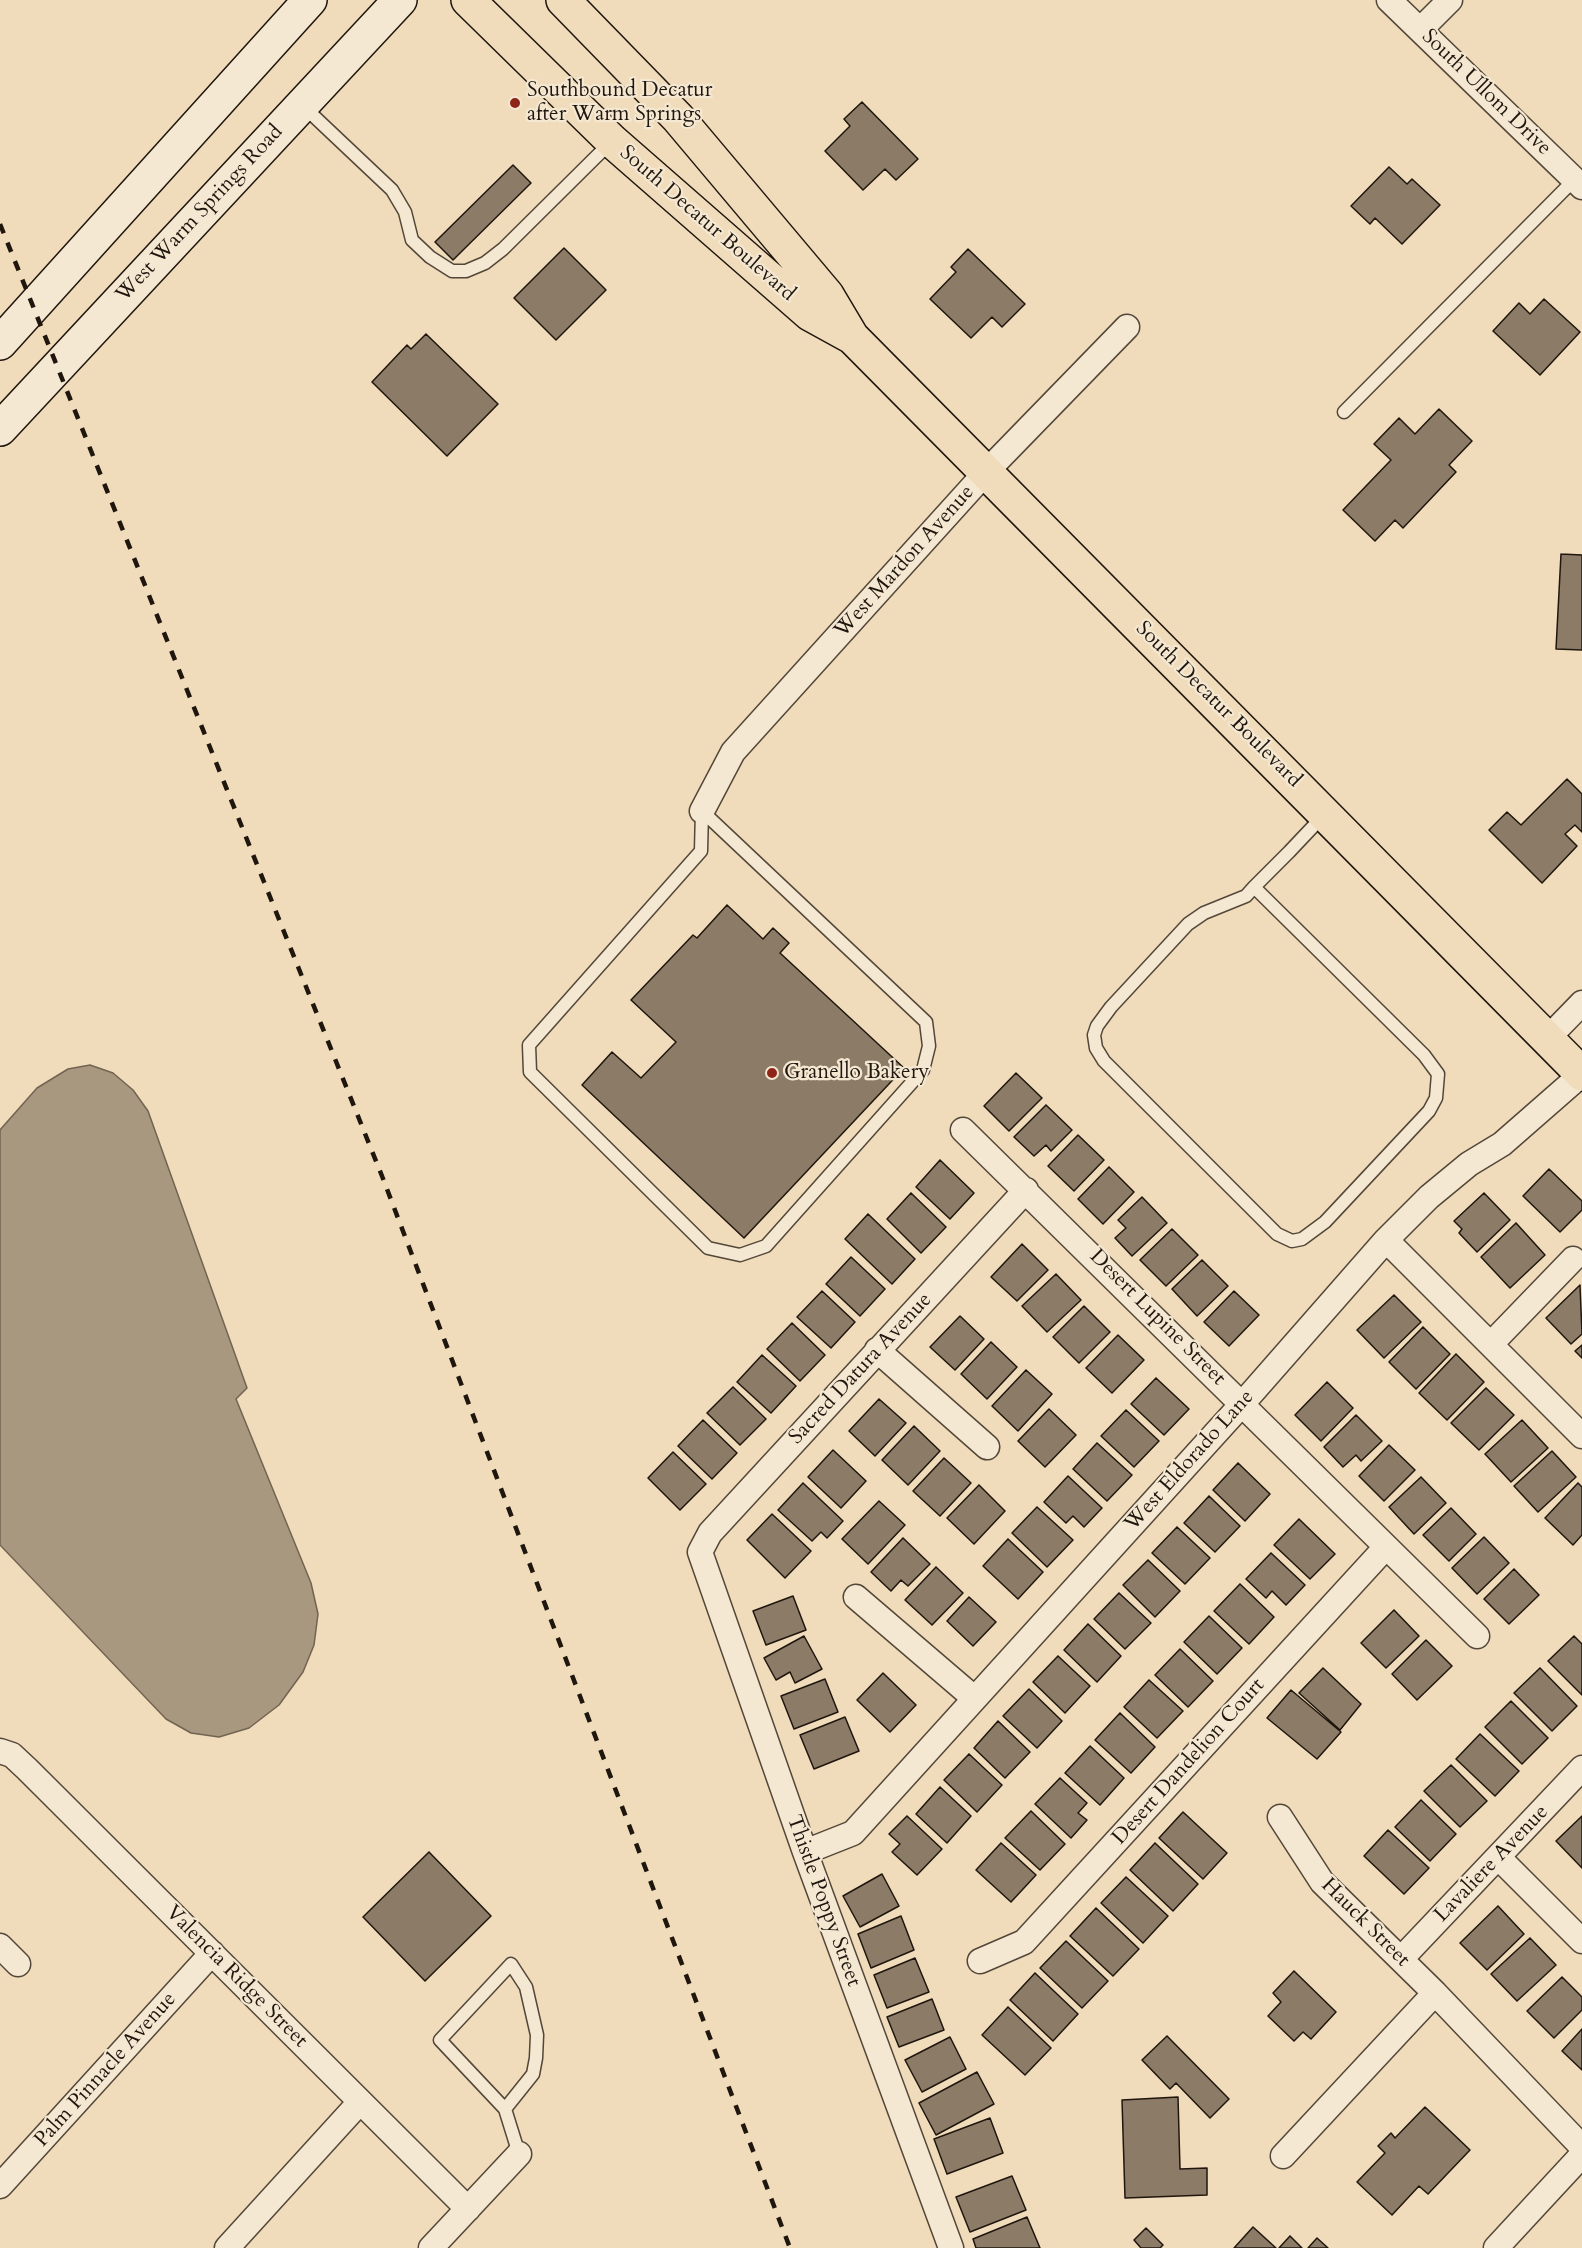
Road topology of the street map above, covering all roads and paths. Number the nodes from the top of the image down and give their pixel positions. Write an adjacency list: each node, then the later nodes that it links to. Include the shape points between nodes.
1 (310, 0): 13 (main road)
2 (400, 0): 8 (main road, West Warm Springs Road)
3 (468, 0): 9 (main road, South Decatur Boulevard)
4 (563, 0): 12 (main road, South Decatur Boulevard, via 678,118 827,295)
5 (1389, 0): 7 (street, South Ullom Drive)
6 (1450, 0): 7 (street)
7 (1420, 30): 10 (street, South Ullom Drive)
8 (302, 105): 9 (lane, via 392,190 405,212 412,240 453,271 466,272 503,249); 15 (main road, West Warm Springs Road)
9 (612, 141): 12 (main road, South Decatur Boulevard, via 810,314)
10 (1578, 183): 14 (lane)
11 (1127, 327): 16 (street, West Mardon Avenue)
12 (852, 337): 16 (main road, South Decatur Boulevard)
13 (0, 343)
14 (1344, 412)
15 (0, 429)
16 (987, 471): 17 (street, West Mardon Avenue, via 733,752); 18 (main road, South Decatur Boulevard)
17 (702, 811): 17 (lane, via 926,1022 929,1046 922,1070 766,1246 740,1255 708,1248 530,1072 529,1045 701,851)
18 (1325, 814): 19 (lane); 21 (main road, South Decatur Boulevard)
19 (1254, 887): 19 (lane, via 1246,896 1188,924 1111,1007 1094,1035 1104,1061 1277,1234 1293,1241 1325,1222 1429,1111 1437,1098 1438,1074 1424,1055)
20 (1582, 1002): 21 (street)
21 (1547, 1039): 22 (main road, South Decatur Boulevard)
22 (1582, 1074): 25 (street, West Eldorado Lane, via 1511,1137 1469,1164 1429,1197)
23 (963, 1130): 24 (street, Desert Lupine Street)
24 (1026, 1190): 28 (street, Sacred Datura Avenue); 29 (street, Desert Lupine Street)
25 (1386, 1240): 27 (street); 29 (street, West Eldorado Lane)
26 (1573, 1259): 27 (street)
27 (1491, 1344): 30 (street)
28 (877, 1350): 31 (street); 33 (street, Sacred Datura Avenue, via 710,1533)
29 (1243, 1403): 32 (street, Desert Lupine Street); 36 (street, West Eldorado Lane)
30 (1582, 1436)
31 (987, 1447)
32 (1386, 1546): 35 (street, Desert Lupine Street); 46 (street, Desert Dandelion Court, via 1024,1942)
33 (700, 1552): 40 (street, Thistle Poppy Street)
34 (856, 1597): 36 (street)
35 (1477, 1635)
36 (974, 1698): 40 (street, West Eldorado Lane, via 853,1833)
37 (0, 1751): 44 (street, Valencia Ridge Street, via 12,1755 27,1769)
38 (1582, 1768): 41 (street, Lavaliere Avenue)
39 (1280, 1817): 45 (street, Hauck Street, via 1322,1882)
40 (805, 1852): 59 (street, Thistle Poppy Street)
41 (1499, 1858): 42 (street); 45 (street, Lavaliere Avenue)
42 (1582, 1941)
43 (0, 1946): 47 (street)
44 (212, 1953): 49 (street, Valencia Ridge Street); 55 (street, Palm Pinnacle Avenue)
45 (1401, 1959): 48 (street, Hauck Street)
46 (980, 1961)
47 (18, 1964)
48 (1435, 1993): 51 (street, Hauck Street); 54 (street)
49 (360, 2102): 56 (street, Valencia Ridge Street); 57 (street)
50 (505, 2109): 50 (lane, via 440,2040 512,1964 526,1987 537,2035 536,2058 533,2074); 52 (lane)
51 (1582, 2147)
52 (519, 2154): 56 (street)
53 (1582, 2155): 60 (street)
54 (1283, 2156)
55 (0, 2186)
56 (468, 2209): 58 (street)
57 (227, 2248)
58 (431, 2248)
59 (951, 2248)
60 (1496, 2248)

